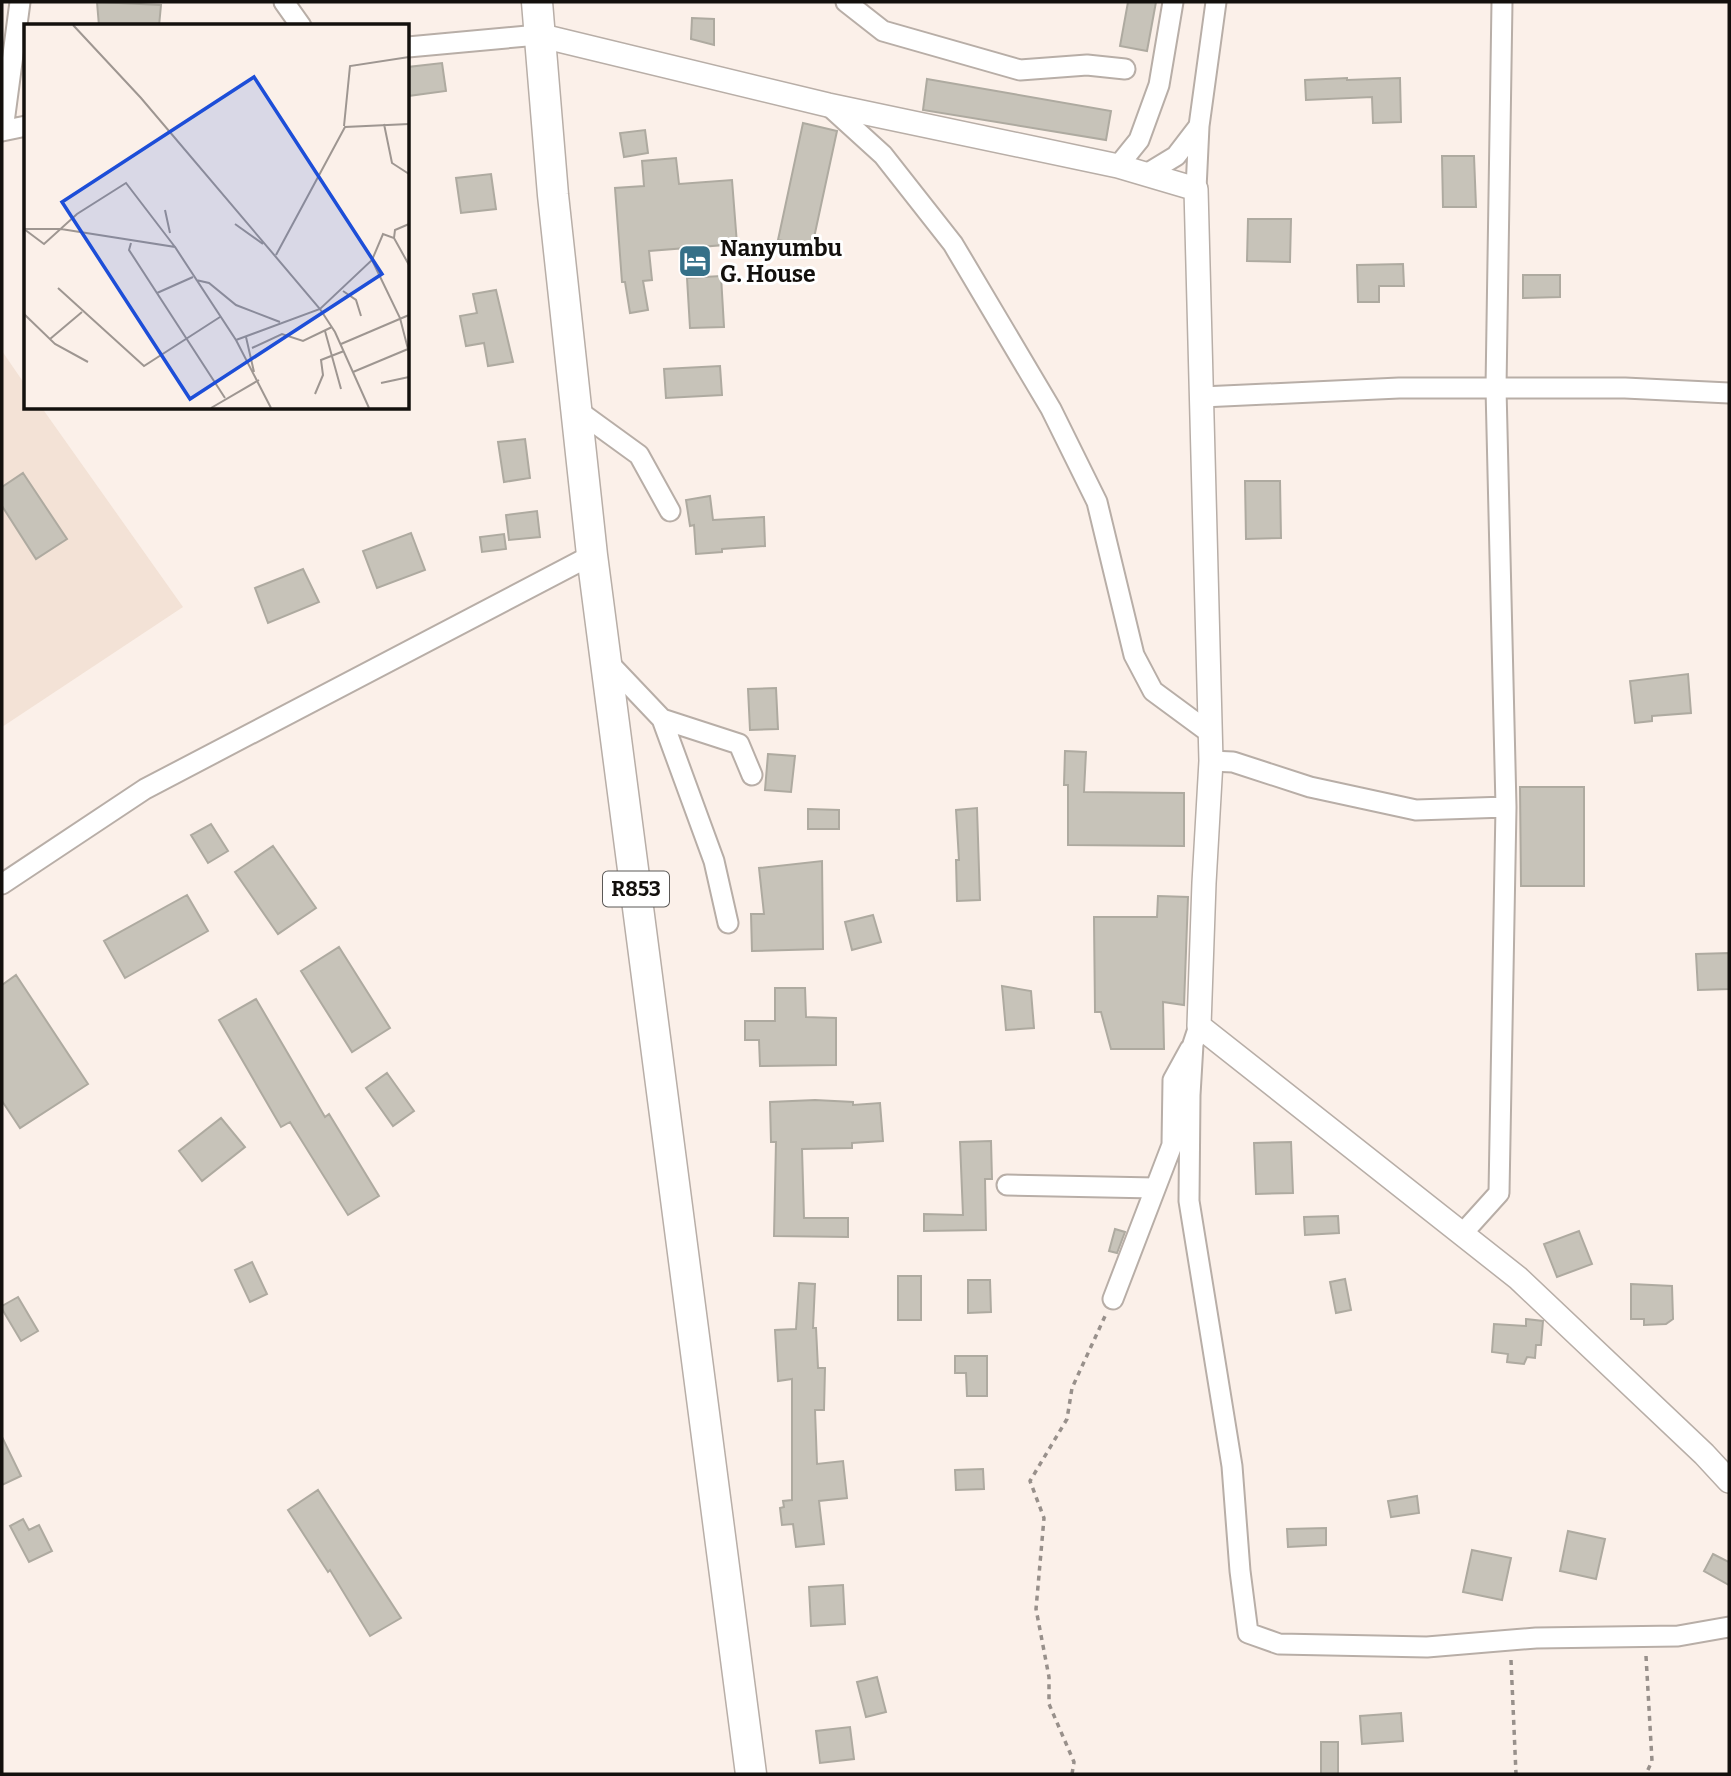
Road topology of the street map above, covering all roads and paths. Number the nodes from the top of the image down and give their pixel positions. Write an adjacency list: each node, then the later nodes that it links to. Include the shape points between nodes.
1 (20, 2): 15 (street)
2 (284, 2): 8 (street)
3 (537, 2): 9 (main road, R853)
4 (846, 2): 11 (street, via 883,31 1020,70 1087,65)
5 (1173, 2): 16 (street, via 1159,85 1139,140)
6 (1216, 2): 14 (street)
7 (1502, 2): 19 (street)
8 (300, 24)
9 (538, 35): 10 (street); 12 (street); 22 (main road, R853)
10 (410, 47)
11 (1125, 69)
12 (828, 105): 16 (street); 27 (street, via 883,155 953,244 1051,409 1097,502 1134,654 1153,691)
13 (24, 126): 15 (street)
14 (1199, 126): 17 (street, via 1176,156); 18 (street)
15 (3, 131)
16 (1118, 166): 17 (street)
17 (1148, 173): 18 (street)
18 (1196, 189): 21 (street)
19 (1496, 388): 20 (street); 21 (street); 30 (street)
20 (1729, 393)
21 (1202, 397): 27 (street)
22 (577, 410): 23 (street, via 639,455); 24 (main road, R853)
23 (670, 511)
24 (592, 555): 25 (main road, R853); 31 (street, via 145,789)
25 (605, 659): 26 (street); 42 (main road, R853)
26 (662, 719): 29 (street, via 738,744); 32 (street, via 714,861)
27 (1210, 733): 28 (street)
28 (1211, 761): 30 (street, via 1233,762 1310,787 1416,810); 33 (street)
29 (752, 775)
30 (1506, 807): 36 (street, via 1499,1193)
31 (2, 884)
32 (729, 923)
33 (1196, 1035): 35 (street, via 1173,1080 1172,1145); 36 (street); 41 (street, via 1189,1095 1189,1201 1232,1466 1248,1633 1279,1644 1427,1647)
34 (1007, 1185): 35 (street)
35 (1155, 1188): 37 (street)
36 (1462, 1234): 38 (street, via 1518,1278)
37 (1113, 1299): 43 (path, via 1072,1388 1067,1419 1030,1481 1044,1518 1036,1609 1049,1677 1049,1704 1074,1762)
38 (1729, 1481)
39 (1729, 1627): 40 (street, via 1678,1636)
40 (1644, 1636): 41 (street); 45 (path, via 1652,1761)
41 (1510, 1640): 44 (path)
42 (751, 1774)
43 (1072, 1774)
44 (1516, 1774)
45 (1646, 1774)

